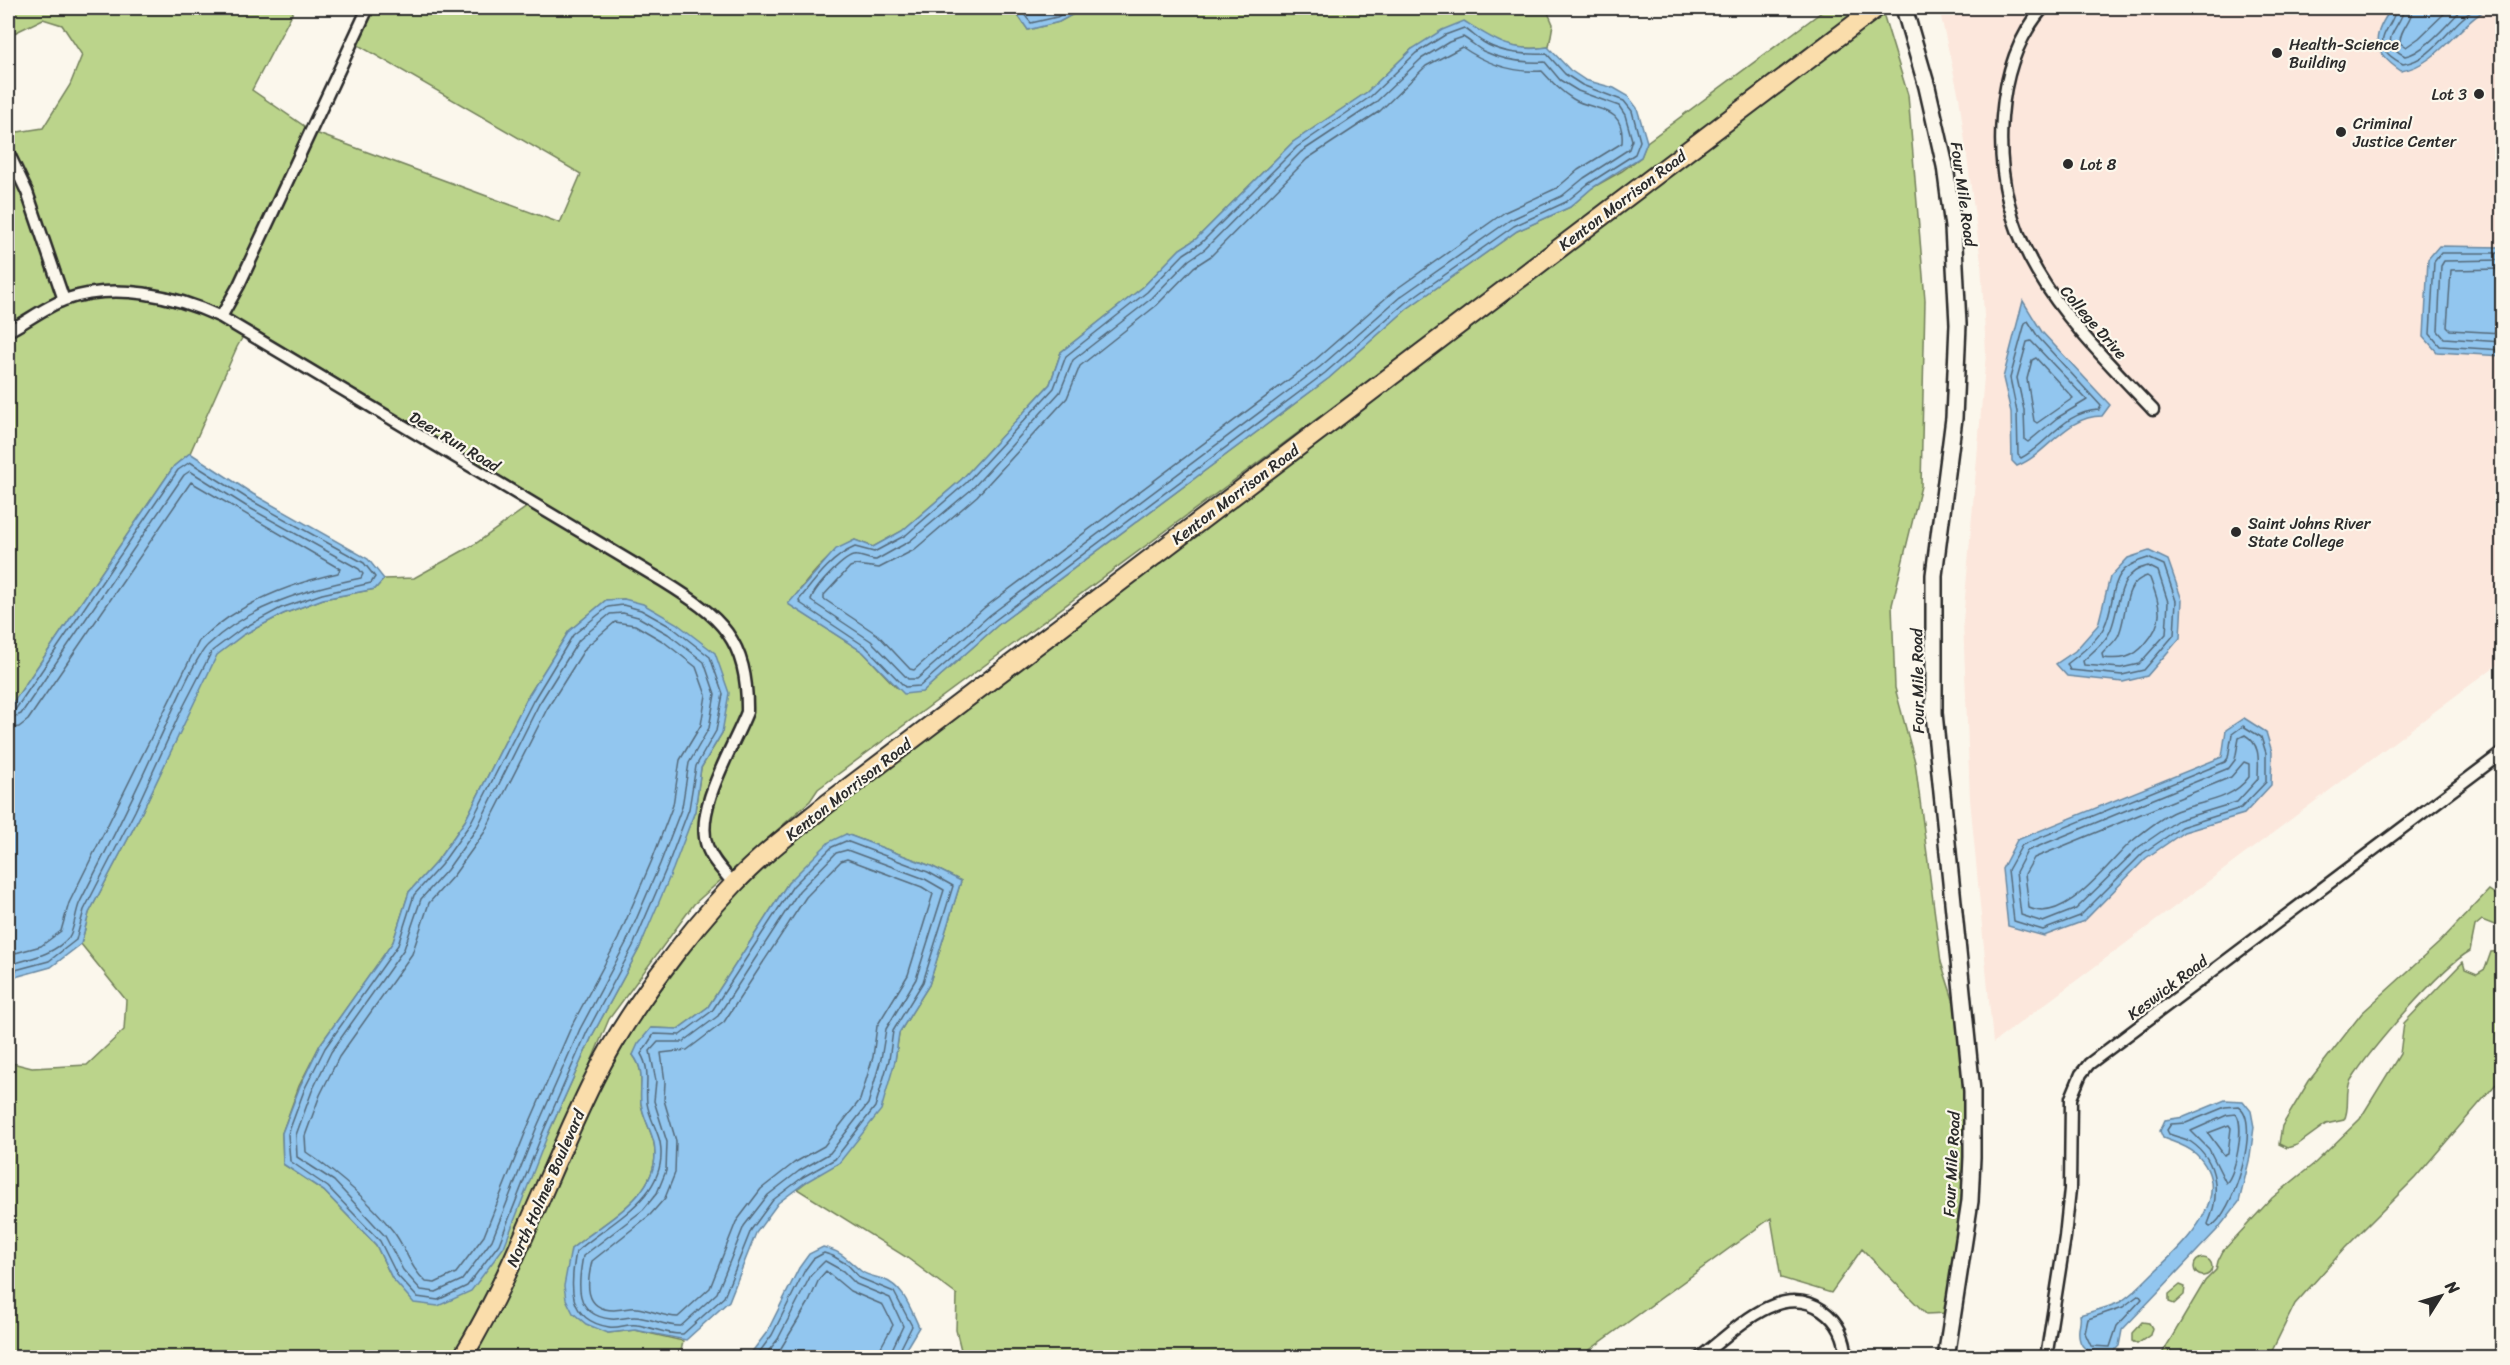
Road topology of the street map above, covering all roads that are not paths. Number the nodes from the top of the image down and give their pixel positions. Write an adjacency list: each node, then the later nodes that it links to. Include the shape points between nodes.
1 (368, 8): 7 (street)
2 (1876, 8): 11 (main road, Kenton Morrison Road, via 827,804)
3 (1904, 8): 16 (main road, Four Mile Road, via 1945,166 1958,324 1954,418 1934,575 1934,719 1969,1059 1972,1157 1970,1201)
4 (2043, 8): 9 (street, College Drive, via 2024,35 2005,87 2000,144 2008,204 2046,290 2068,320)
5 (8, 152): 6 (street, via 27,192)
6 (64, 300): 7 (street, Deer Run Road, via 137,292 176,299); 8 (street, Deer Run Road)
7 (221, 317): 11 (street, Deer Run Road, via 716,617 731,636 744,668 747,712 708,801 704,822 707,846)
8 (8, 331)
9 (2153, 410)
10 (2502, 753): 17 (street, Keswick Road, via 2080,1074 2071,1098 2067,1218)
11 (734, 884): 12 (main road, Kenton Morrison Road)
12 (630, 1018): 13 (main road, North Holmes Boulevard, via 595,1076 501,1288)
13 (462, 1358)
14 (1699, 1358): 15 (street, via 1769,1306 1795,1301 1828,1314 1842,1333)
15 (1847, 1358)
16 (1946, 1358)
17 (2046, 1358)

